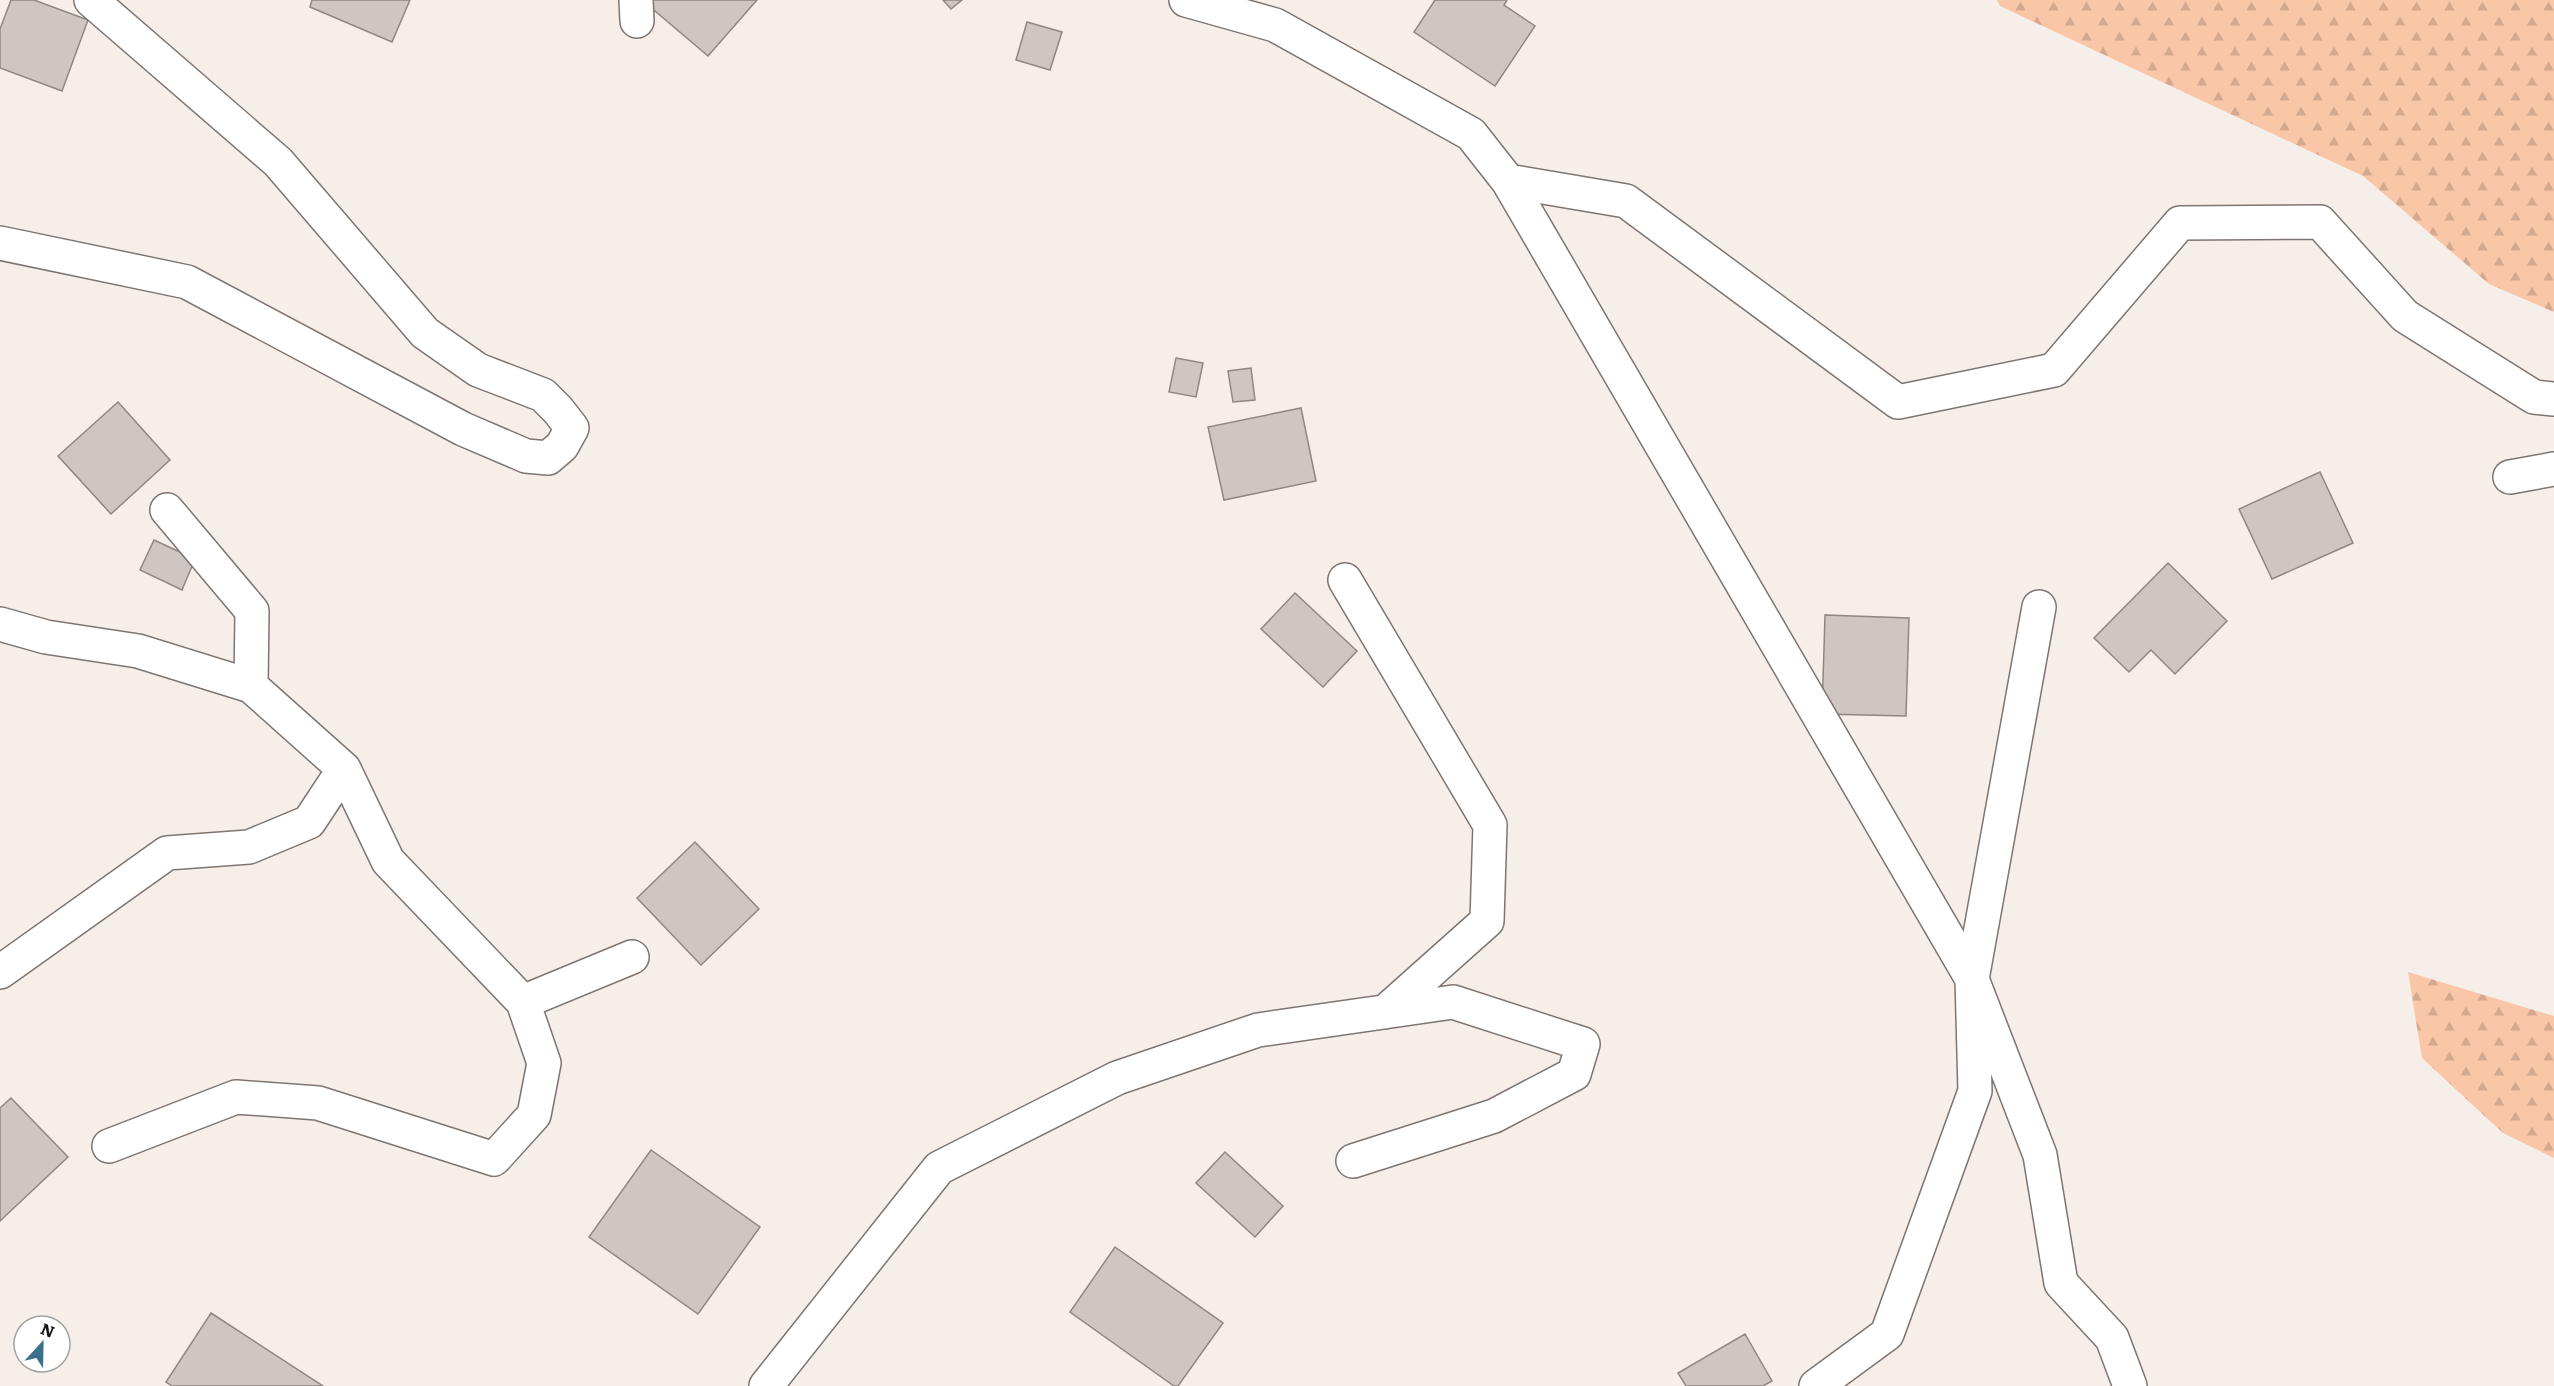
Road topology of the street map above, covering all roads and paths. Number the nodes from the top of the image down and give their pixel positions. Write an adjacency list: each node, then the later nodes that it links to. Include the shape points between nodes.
1 (91, 0): 4 (street, via 278,162 425,333 478,370 543,395 572,428 562,446 548,458 526,456 463,429 187,282)
2 (1186, 0): 3 (street, via 1275,25 1471,134)
3 (1508, 181): 5 (street, via 1626,201 1898,402 2054,370 2180,223 2215,222 2320,222 2405,316 2534,397); 16 (street)
4 (0, 243)
5 (2554, 399)
6 (2554, 469): 7 (street)
7 (2510, 477)
8 (167, 510): 12 (street, via 252,611)
9 (1345, 580): 18 (street, via 1490,825 1487,921)
10 (2039, 607): 16 (street)
11 (0, 624): 12 (street, via 46,637 138,651)
12 (251, 686): 13 (street)
13 (344, 769): 15 (street, via 309,822 249,847 167,854); 17 (street, via 388,861)
14 (632, 957): 17 (street)
15 (0, 972)
16 (1972, 979): 22 (street, via 1975,1091 1887,1334); 23 (street, via 2040,1155 2061,1282 2112,1338)
17 (523, 1002): 19 (street, via 544,1064 534,1115 494,1159 318,1102 236,1097)
18 (1385, 1012): 20 (street, via 1453,1002 1583,1044 1574,1074 1494,1116); 21 (street, via 1258,1030 1117,1078 939,1168)
19 (109, 1146)
20 (1353, 1161)
21 (766, 1386)
22 (1816, 1386)
23 (2130, 1386)

